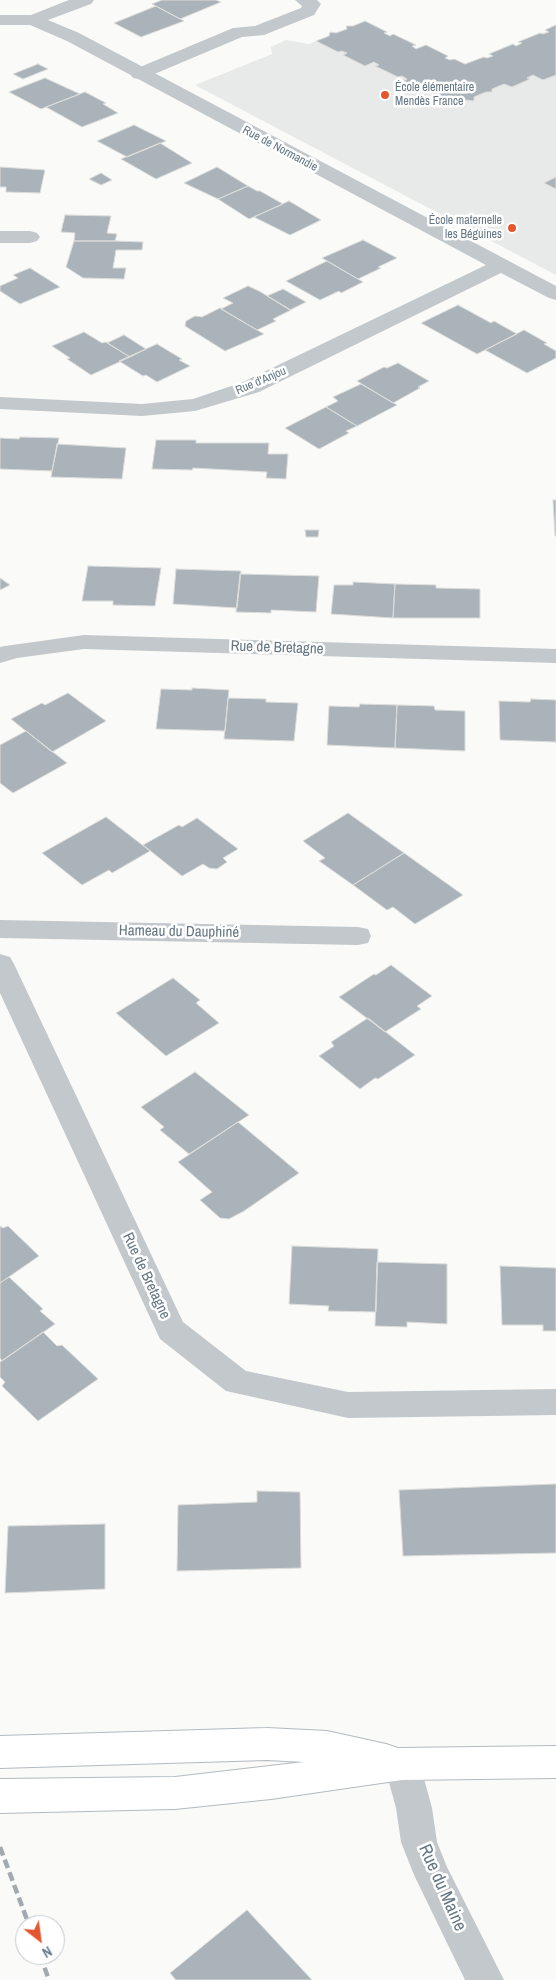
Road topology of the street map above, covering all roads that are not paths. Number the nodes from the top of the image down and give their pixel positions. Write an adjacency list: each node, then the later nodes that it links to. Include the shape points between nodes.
1 (85, 0): 4 (street)
2 (312, 1): 5 (street, via 308,11 258,31 239,32)
3 (0, 20): 4 (street, Rue de Normandie)
4 (33, 20): 5 (street, Rue de Normandie, via 73,37)
5 (139, 74): 8 (street, Rue de Normandie)
6 (0, 237): 7 (street)
7 (30, 238)
8 (501, 264): 9 (street, Rue de Normandie); 10 (street, Rue d'Anjou, via 251,387 195,404 142,410)
9 (556, 294)
10 (0, 403)
11 (0, 656): 12 (street, Rue de Bretagne, via 13,650 84,642)
12 (556, 656)
13 (0, 929): 14 (street, Hameau du Dauphiné)
14 (358, 936)
15 (0, 964): 16 (street, Rue de Bretagne, via 171,1330 237,1382 348,1405)
16 (556, 1402)
17 (0, 1752): 19 (street, via 267,1744 328,1747)
18 (556, 1762): 19 (street)
19 (402, 1764): 20 (street, via 175,1793); 21 (street, Rue du Maine, via 419,1842 432,1875)
20 (0, 1796)
21 (485, 1980)

